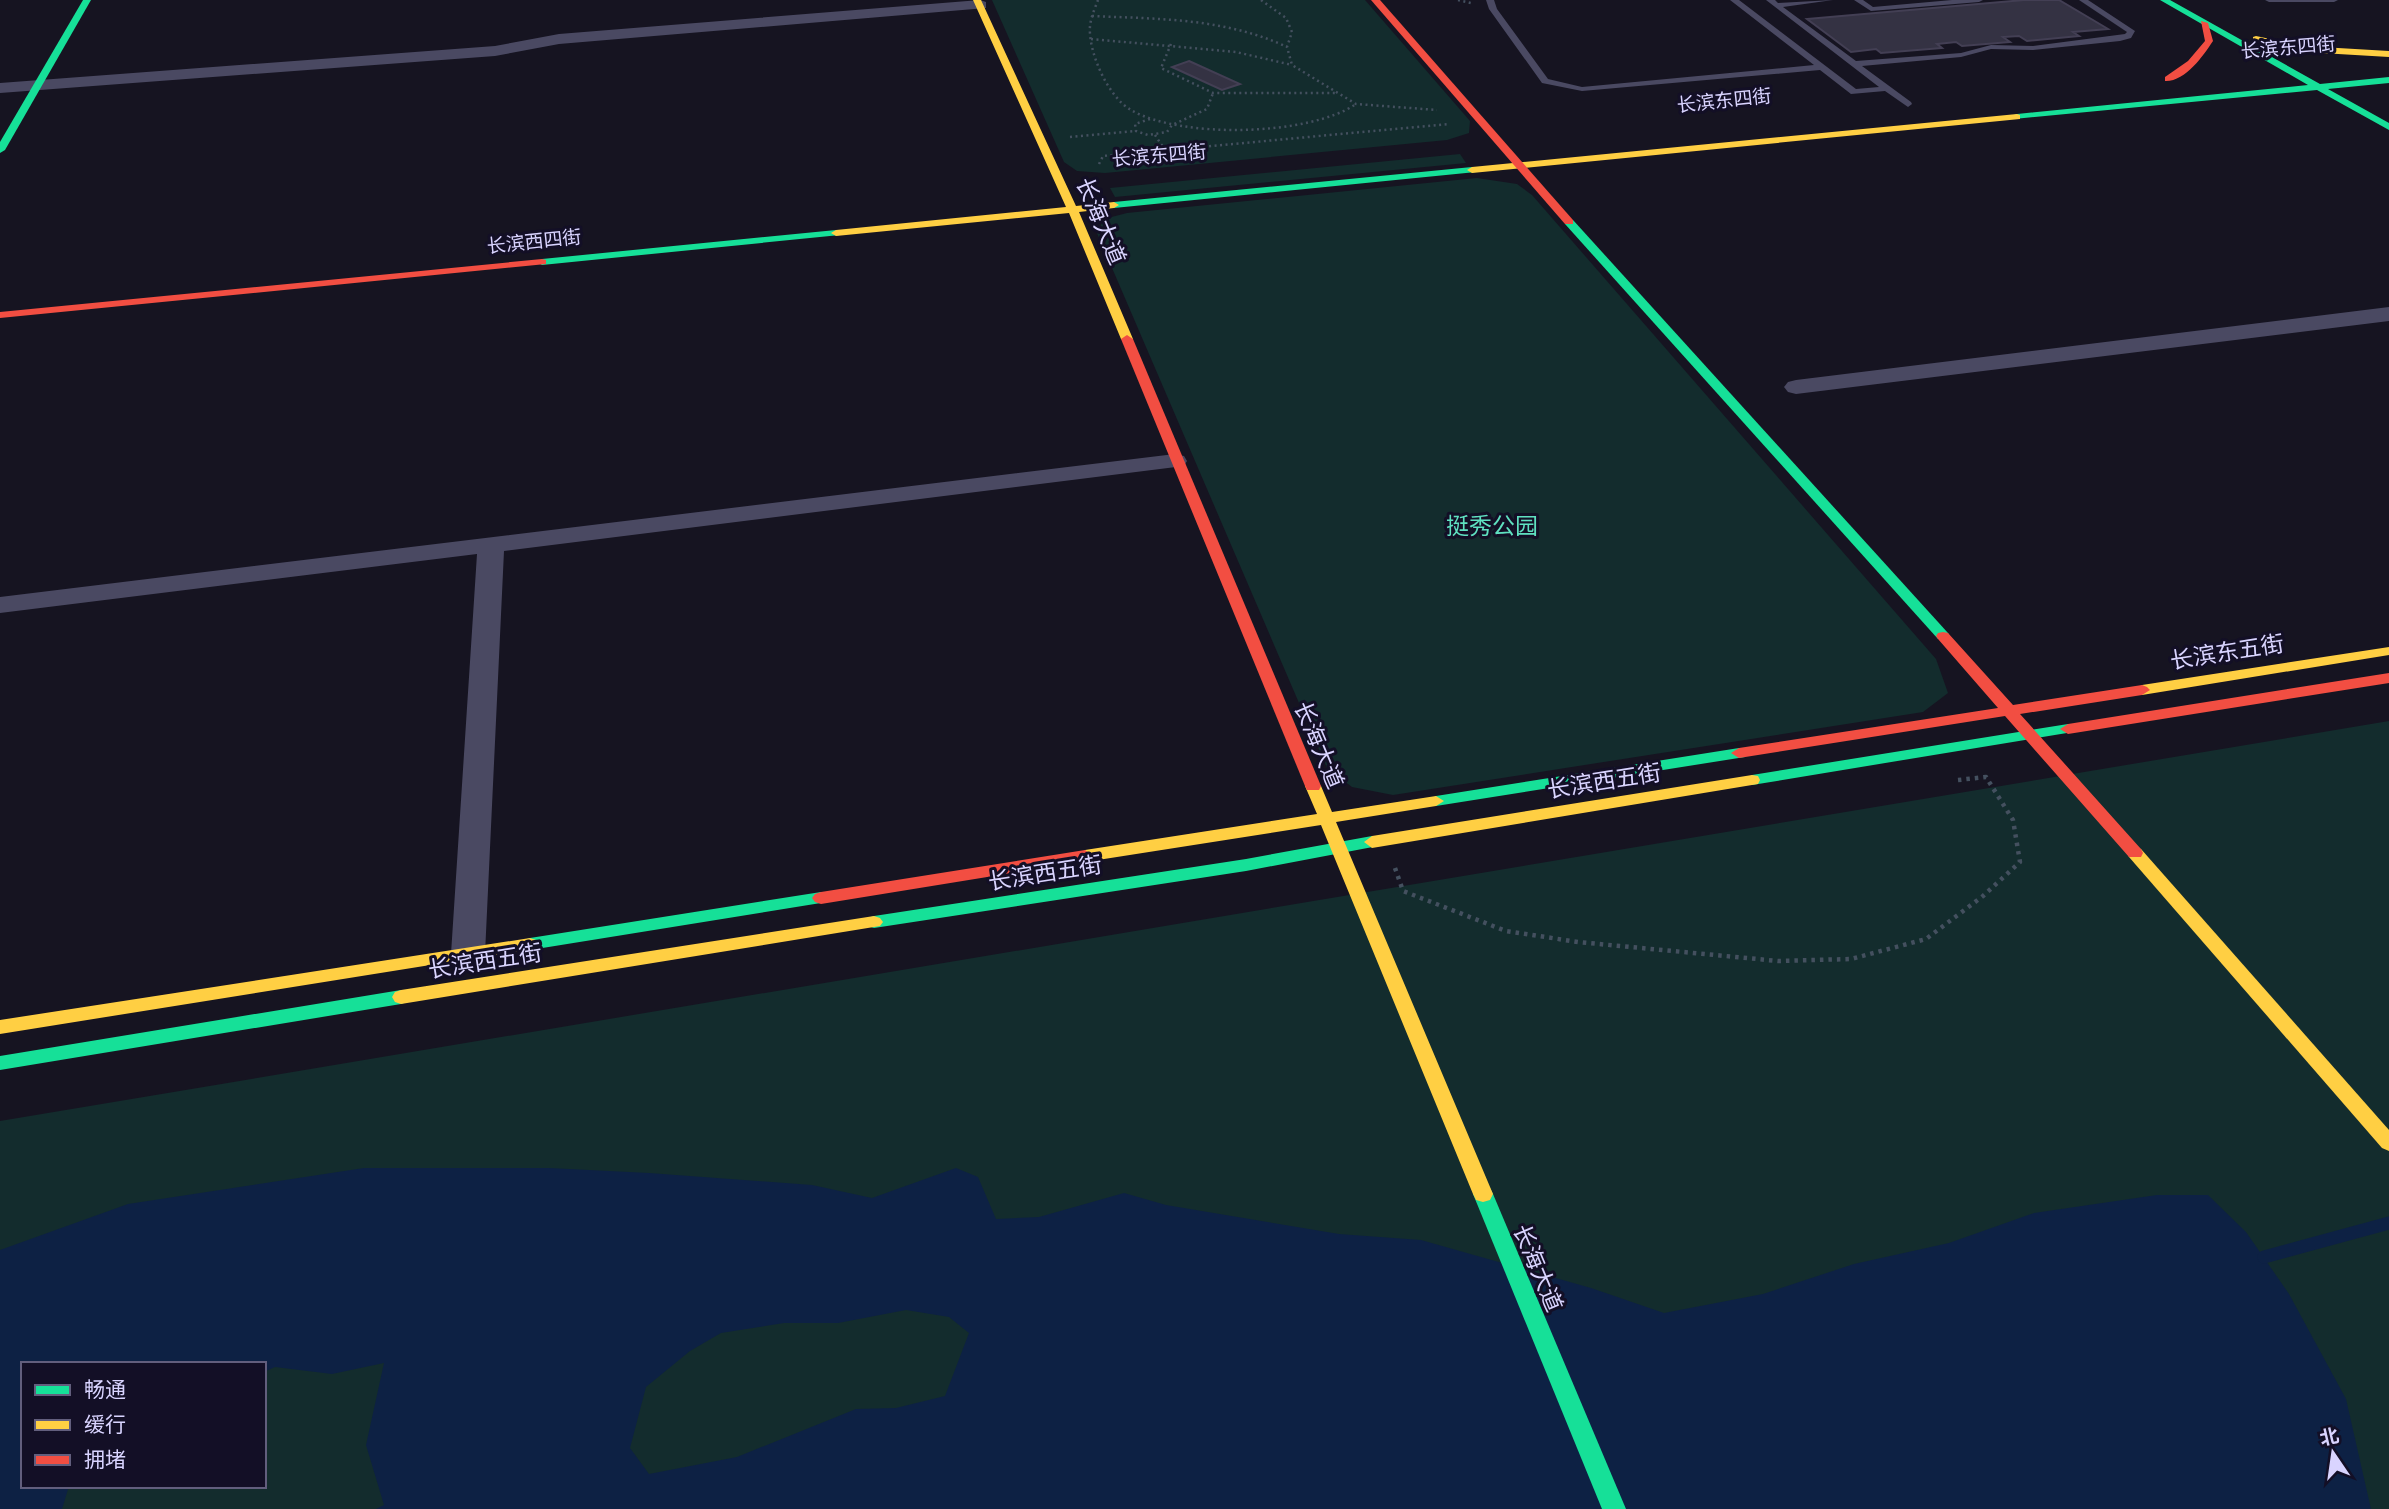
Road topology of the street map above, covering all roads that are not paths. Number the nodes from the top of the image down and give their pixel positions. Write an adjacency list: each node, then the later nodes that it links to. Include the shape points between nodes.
1 (87, 0): 23 (main road)
2 (1376, 0): 35 (main road)
3 (1490, 0): 17 (lane, via 1545,81 1582,89)
4 (1734, 0): 17 (lane)
5 (1829, 0): 12 (lane)
6 (1858, 0): 7 (lane, via 1871,9)
7 (1979, 0)
8 (2083, 0): 16 (lane, via 2125,25 2131,31 2128,36)
9 (2164, 0): 14 (main road)
10 (2269, 0): 11 (lane)
11 (2334, 0)
12 (1773, 2): 16 (lane)
13 (979, 3): 23 (street, via 559,39 495,51); 39 (main road, 长海大道)
14 (2204, 23): 15 (main road, via 2304,49); 18 (main road); 21 (main road, via 2209,41 2202,54 2190,67 2161,80)
15 (2389, 56): 18 (main road, 长滨东四街)
16 (1854, 64): 26 (lane)
17 (1822, 67): 26 (lane, via 1854,92)
18 (2286, 68): 20 (main road, 长滨东四街); 24 (main road)
19 (22, 71): 25 (main road)
20 (2252, 71)
21 (2196, 76)
22 (2389, 80): 24 (main road, 长滨东四街)
23 (37, 85): 25 (street); 37 (main road)
24 (2319, 86): 27 (main road, 长滨东四街); 33 (main road)
25 (6, 87): 31 (main road)
26 (1888, 89): 28 (lane)
27 (2193, 97): 30 (main road); 38 (main road, 长滨东四街)
28 (1915, 103): 29 (main road)
29 (1880, 106)
30 (2293, 106)
31 (0, 108)
32 (2328, 113): 33 (main road)
33 (2389, 128)
34 (1523, 141): 35 (main road)
35 (1499, 143): 36 (main road); 38 (main road)
36 (1475, 146)
37 (0, 150)
38 (1518, 166): 39 (main road, 长滨东四街); 49 (main road)
39 (1073, 210): 41 (main road, 长滨西四街); 43 (main road, 长海大道)
40 (2389, 314): 42 (street)
41 (0, 315)
42 (1796, 387)
43 (1175, 461): 44 (street); 51 (main road, 长海大道)
44 (492, 545): 45 (street); 53 (street)
45 (0, 605)
46 (2389, 651): 48 (main road, 长滨东五街)
47 (2389, 678): 50 (main road, 长滨西五街)
48 (2073, 699): 49 (main road, 长滨西五街)
49 (2010, 710): 50 (main road); 51 (main road, 长滨西五街)
50 (2032, 735): 52 (main road, 长滨西五街); 56 (main road)
51 (1326, 819): 52 (main road, 长海大道); 53 (main road, 长滨西五街)
52 (1338, 848): 55 (main road, 长滨西五街); 57 (main road, 长海大道)
53 (468, 954): 54 (main road, 长滨西五街)
54 (0, 1027)
55 (0, 1063)
56 (2389, 1143)
57 (1614, 1509)

